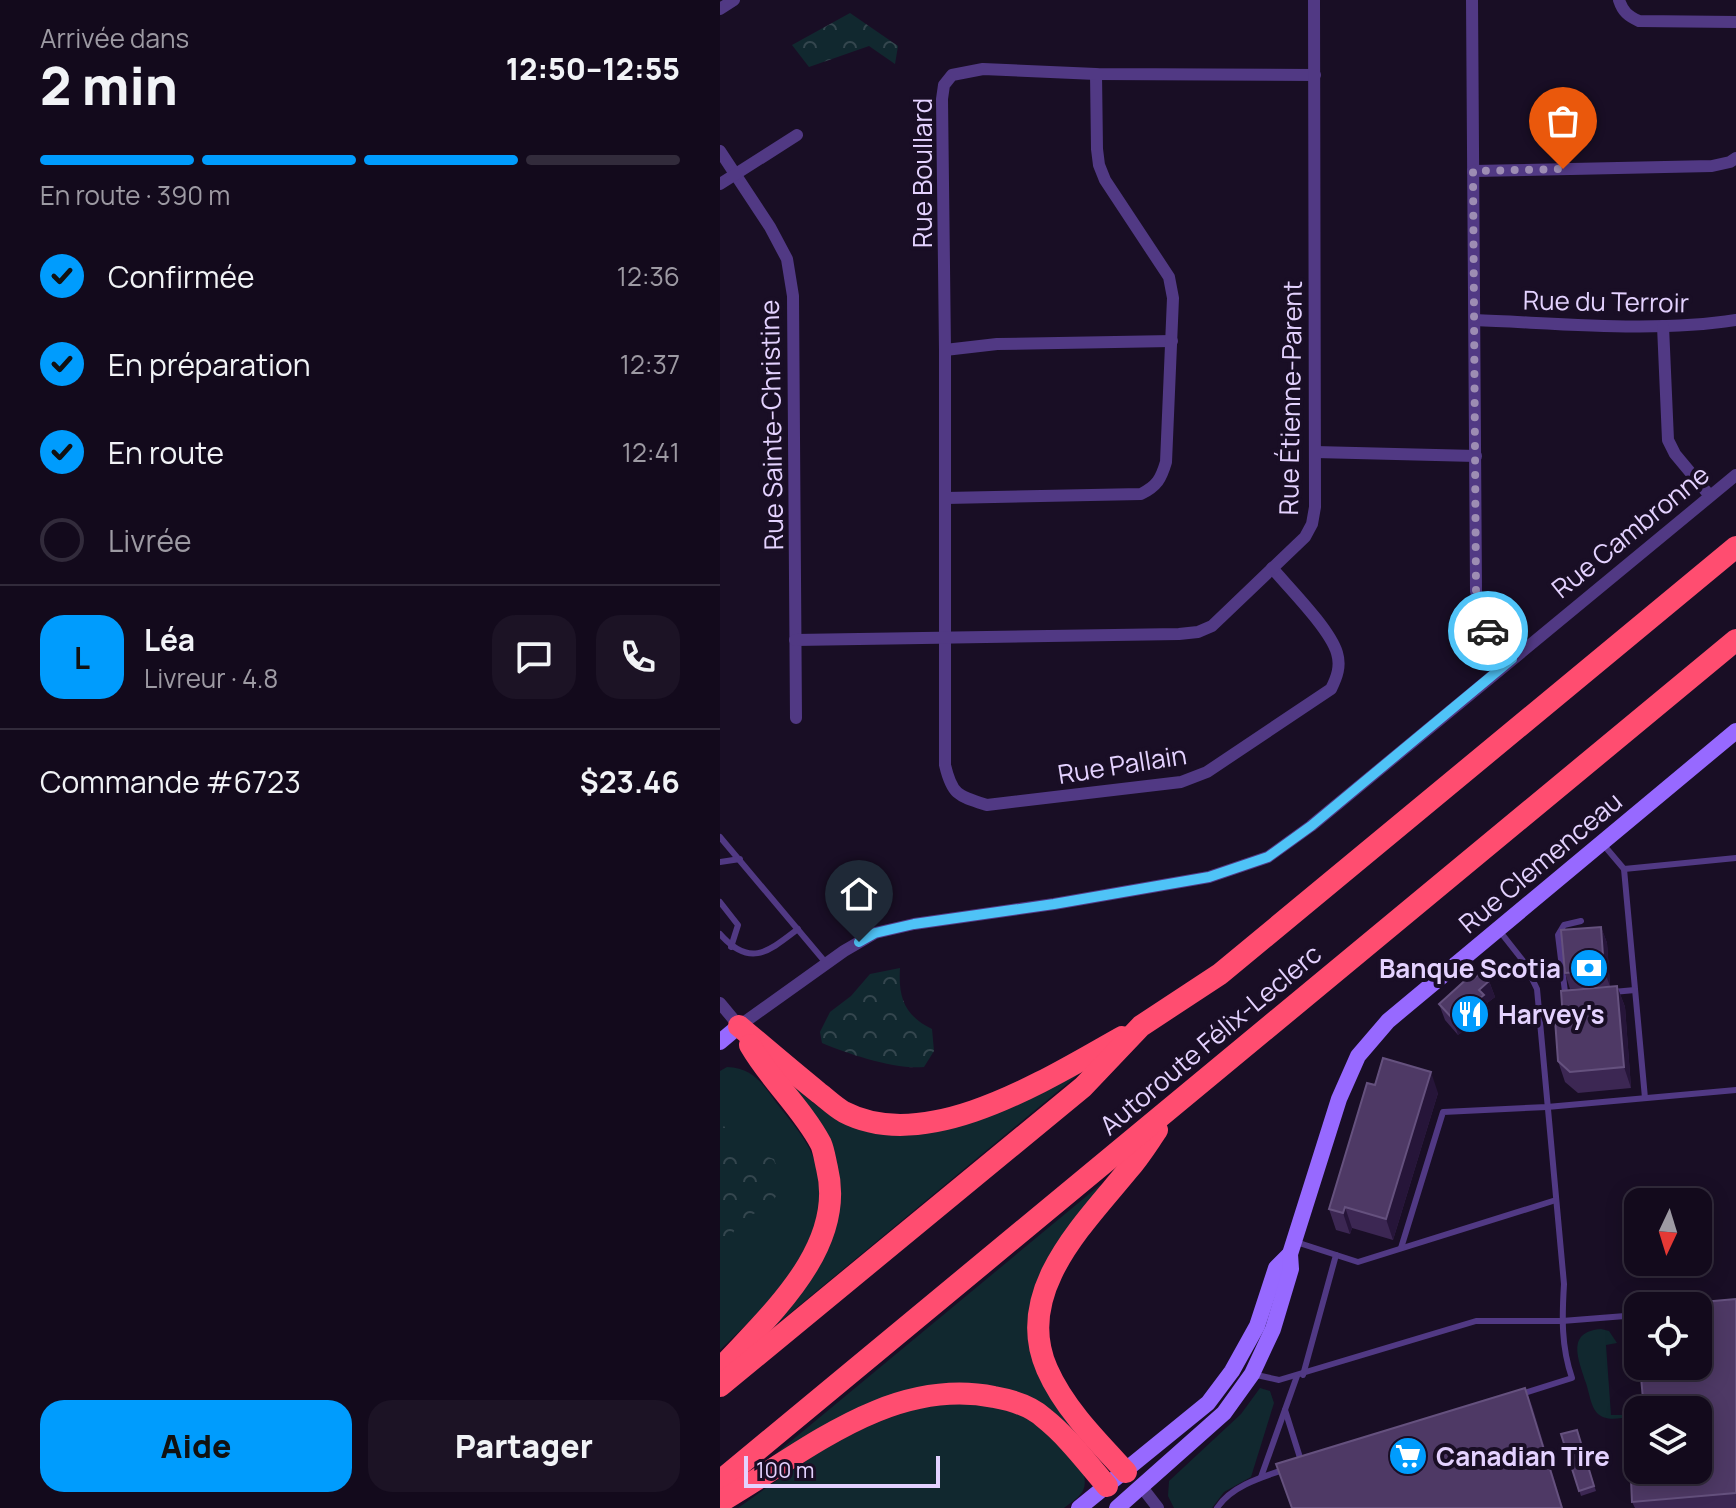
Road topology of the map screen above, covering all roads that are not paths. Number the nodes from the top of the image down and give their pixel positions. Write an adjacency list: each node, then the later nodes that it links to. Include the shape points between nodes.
1 (734, 0): 5 (street)
2 (1314, 0): 8 (street, Rue Étienne-Parent)
3 (1472, 0): 12 (street)
4 (1619, 0): 6 (street, via 1629,17 1639,21)
5 (720, 9)
6 (1736, 22)
7 (1096, 74): 8 (street, Rue Boullard); 18 (street, via 1099,165 1169,277); 19 (street, Rue Boullard, via 983,69 952,75 944,85)
8 (1315, 75): 20 (street, Rue Étienne-Parent)
9 (797, 135): 13 (street)
10 (720, 151): 13 (street, Rue Sainte-Christine)
11 (1736, 158): 12 (street, via 1712,166)
12 (1473, 171): 15 (street)
13 (736, 174): 14 (street); 28 (street, Rue Sainte-Christine, via 787,259 793,296)
14 (720, 184)
15 (1475, 320): 17 (street, Rue du Terroir); 21 (street)
16 (1736, 320): 17 (street, Rue du Terroir)
17 (1663, 326): 23 (street, via 1668,440)
18 (1172, 341): 19 (street); 24 (street, via 1166,462 1157,486 1141,494)
19 (945, 350): 24 (street, Rue Boullard)
20 (1315, 452): 21 (street); 26 (street, Rue Étienne-Parent, via 1312,524)
21 (1476, 456): 30 (street, via 1480,616)
22 (1736, 475): 23 (street, Rue Cambronne)
23 (1710, 496): 30 (street, Rue Cambronne)
24 (946, 498): 27 (street, Rue Boullard)
25 (1736, 547): 51 (highway, Autoroute Félix-Leclerc, via 1220,974)
26 (1272, 568): 27 (street, Rue Étienne-Parent, via 1212,626 1198,632); 27 (street, Rue Pallain, via 1332,640 1338,676 1331,689 1207,772 1181,782 987,805 966,799 950,787 945,765)
27 (947, 638): 28 (street, Rue Étienne-Parent)
28 (795, 640): 31 (street, Rue Sainte-Christine)
29 (1736, 640): 55 (highway, Autoroute Félix-Leclerc)
30 (1512, 659): 45 (street, Rue Cambronne, via 1268,857 1209,877 875,933)
31 (796, 718)
32 (1736, 731): 34 (street, Rue Clemenceau)
33 (720, 837): 36 (lane)
34 (1601, 842): 38 (lane); 41 (street, Rue Clemenceau)
35 (1736, 858): 38 (lane)
36 (740, 859): 37 (lane); 42 (lane)
37 (720, 862)
38 (1624, 869): 46 (lane)
39 (720, 902): 44 (lane, via 738,925)
40 (1581, 921): 48 (lane, via 1564,925 1558,935 1565,992)
41 (1497, 928): 56 (lane, via 1537,989); 58 (street, Rue Clemenceau, via 1388,1021 1358,1056)
42 (798, 929): 44 (lane, via 758,954); 45 (lane)
43 (720, 934): 44 (lane)
44 (731, 947)
45 (826, 963): 50 (street, Rue Cambronne)
46 (1635, 990): 47 (lane); 54 (lane)
47 (1609, 992)
48 (1584, 995)
49 (720, 1003): 50 (street)
50 (739, 1026): 51 (highway, via 843,1111 879,1124 920,1123 994,1105); 52 (street, Rue Cambronne); 63 (highway, via 822,1146 830,1180 829,1216 813,1255 789,1292)
51 (1141, 1026): 66 (highway, Autoroute Félix-Leclerc, via 1083,1087)
52 (720, 1042)
53 (1736, 1090): 54 (lane)
54 (1645, 1098): 56 (lane)
55 (1175, 1105): 73 (highway, via 1071,1238 1040,1310 1039,1341 1053,1382 1089,1432); 74 (highway, Autoroute Félix-Leclerc)
56 (1547, 1107): 57 (lane); 59 (lane, via 1443,1112)
57 (1556, 1200): 59 (lane); 62 (lane)
58 (1292, 1248): 60 (lane); 64 (street, Rue Clemenceau, via 1273,1329); 73 (street, Rue Clemenceau, via 1276,1268 1257,1326 1232,1371)
59 (1401, 1248): 60 (lane, via 1358,1262)
60 (1336, 1255): 65 (lane)
61 (1624, 1316): 62 (lane)
62 (1562, 1321): 65 (lane, via 1476,1321); 67 (lane, via 1572,1378)
63 (720, 1369)
64 (1252, 1374): 65 (lane, via 1279,1380); 73 (street, Rue Clemenceau, via 1224,1413 1187,1448)
65 (1300, 1375): 68 (lane)
66 (720, 1386)
67 (1512, 1397)
68 (1285, 1410): 70 (lane); 71 (lane)
69 (1316, 1459): 70 (lane)
70 (1302, 1464): 71 (lane); 72 (lane)
71 (1261, 1477): 80 (lane, via 1233,1491)
72 (1306, 1477)
73 (1133, 1479): 75 (street, Rue Clemenceau); 77 (street, Rue Clemenceau); 79 (street)
74 (720, 1481)
75 (1107, 1486): 76 (highway, via 1043,1417 1006,1399 956,1394 894,1405 843,1426); 77 (street); 78 (street, Rue Clemenceau)
76 (720, 1502)
77 (1121, 1507)
78 (1079, 1508)
79 (1158, 1508)
80 (1217, 1508)

